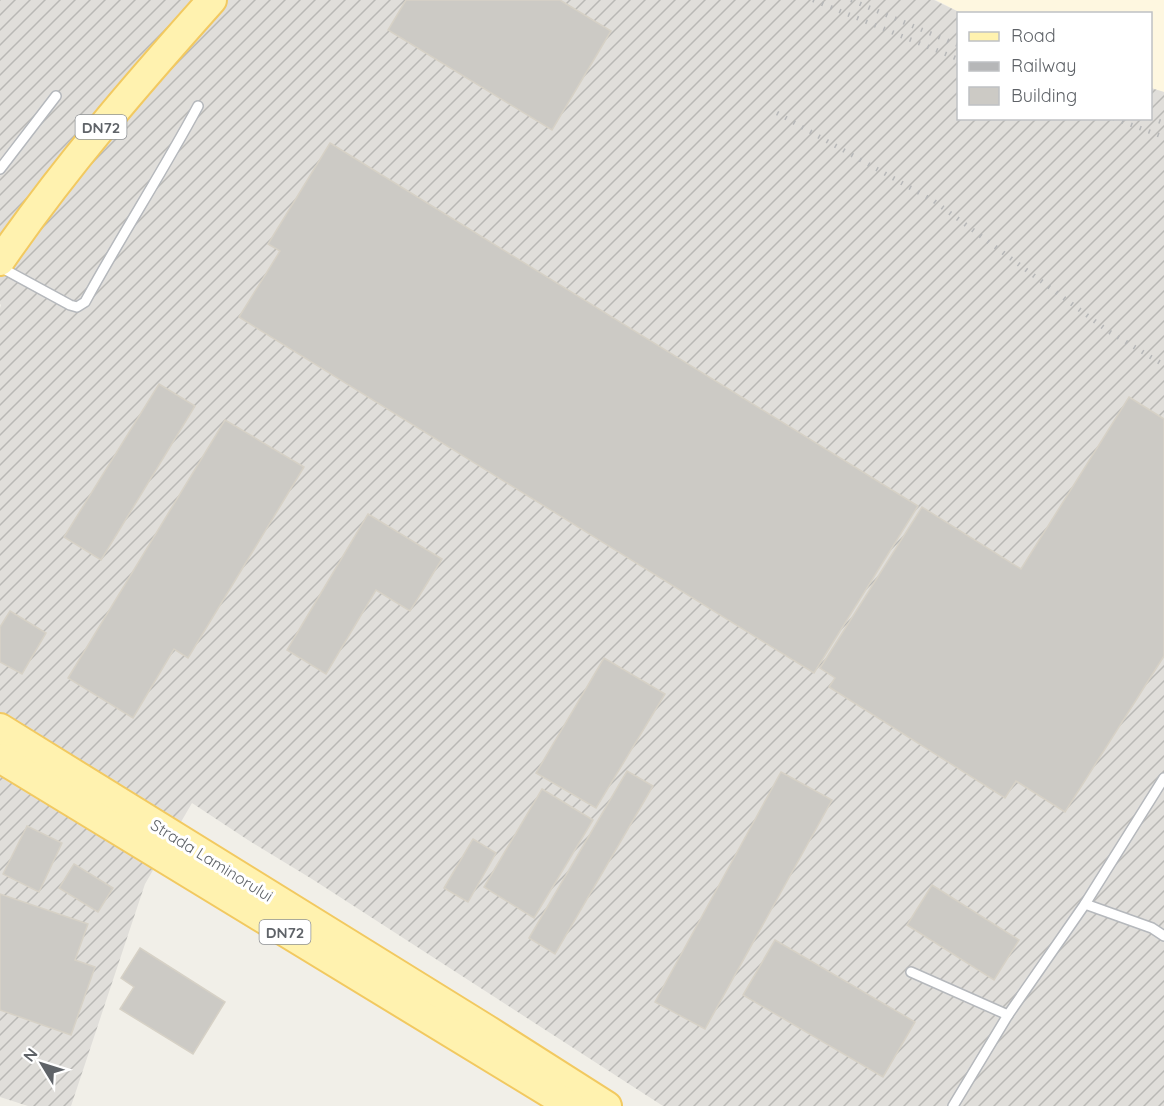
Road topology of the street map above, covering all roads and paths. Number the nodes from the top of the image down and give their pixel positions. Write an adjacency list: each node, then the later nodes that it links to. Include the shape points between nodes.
1 (212, 0): 5 (main road, DN72, via 80,153)
2 (56, 96): 4 (lane)
3 (198, 106): 6 (lane, via 85,302 77,307 70,305)
4 (0, 170)
5 (0, 261)
6 (0, 267)
7 (0, 728): 15 (main road, Strada Laminorului)
8 (0, 758): 14 (main road, Strada Laminorului / DN72)
9 (1164, 778): 10 (lane)
10 (1085, 904): 11 (lane); 13 (lane)
11 (1164, 936)
12 (911, 972): 13 (lane)
13 (1008, 1015): 16 (lane)
14 (571, 1106)
15 (607, 1106)
16 (953, 1106)

